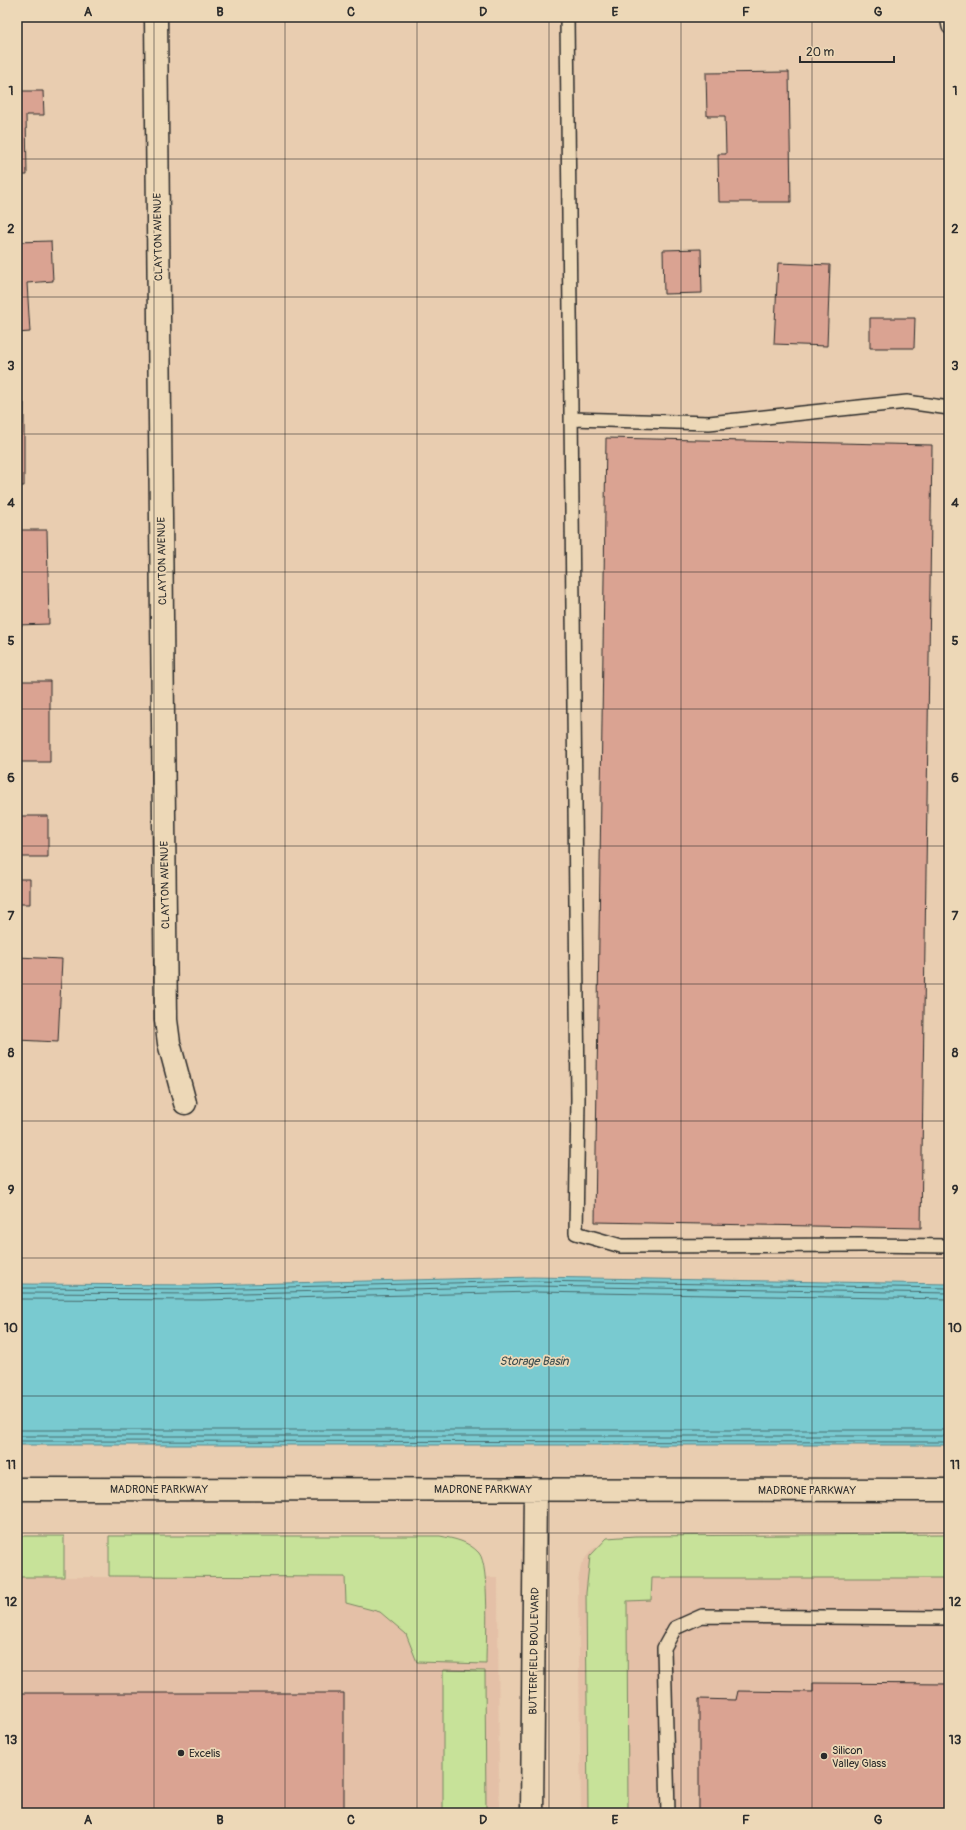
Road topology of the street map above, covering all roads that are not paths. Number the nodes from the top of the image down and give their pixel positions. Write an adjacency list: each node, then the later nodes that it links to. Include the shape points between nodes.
1 (156, 17): 7 (street, CLAYTON AVENUE, via 166,1020 169,1043)
2 (567, 17): 6 (lane)
3 (947, 17): 4 (lane)
4 (949, 27)
5 (949, 408): 6 (lane, via 906,402 709,423)
6 (572, 419): 8 (lane, via 578,1092 576,1233 621,1246)
7 (185, 1103)
8 (949, 1246)
9 (17, 1489): 10 (street, MADRONE PARKWAY)
10 (535, 1489): 11 (street, MADRONE PARKWAY); 13 (street, BUTTERFIELD BOULEVARD)
11 (949, 1490)
12 (949, 1618): 14 (lane, via 702,1616 675,1628 664,1648)
13 (532, 1813)
14 (668, 1813)

